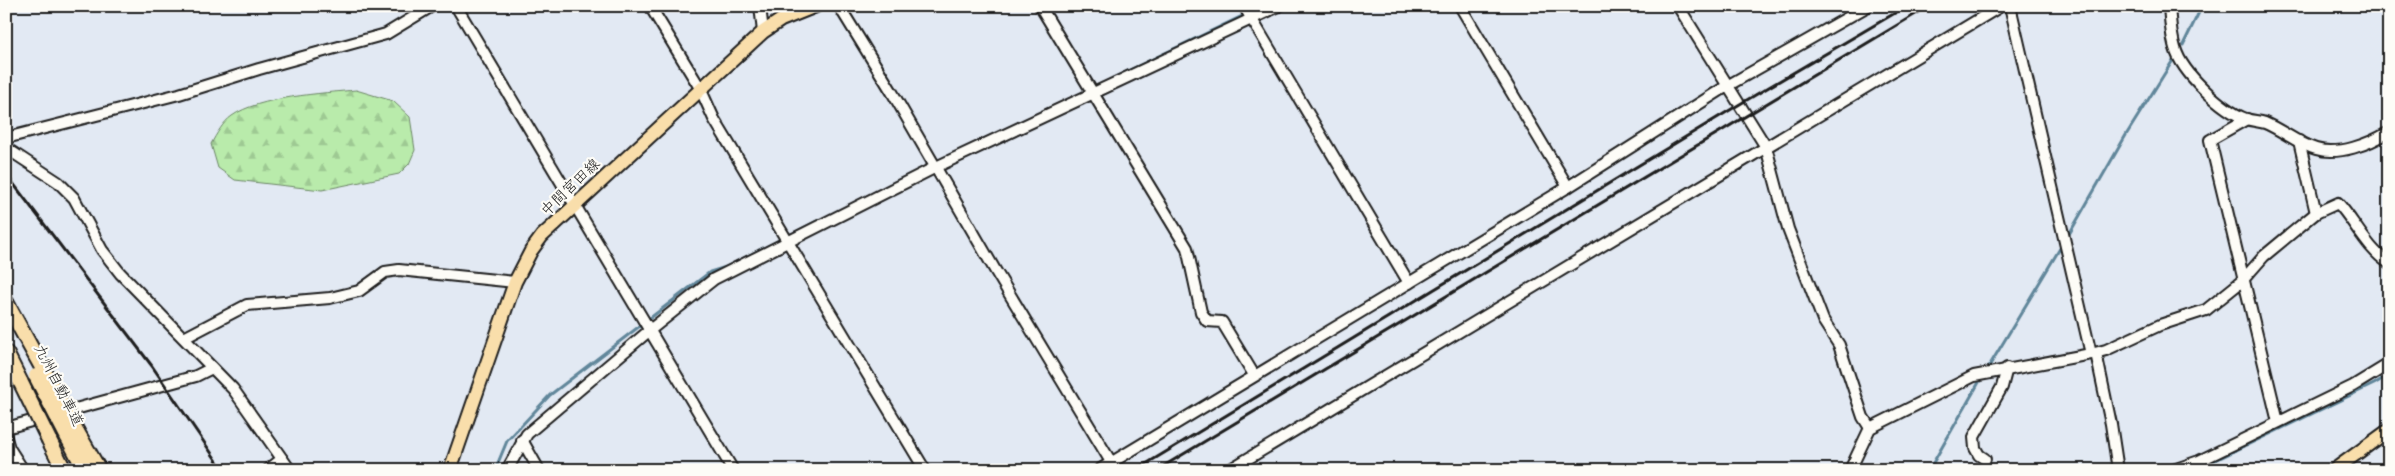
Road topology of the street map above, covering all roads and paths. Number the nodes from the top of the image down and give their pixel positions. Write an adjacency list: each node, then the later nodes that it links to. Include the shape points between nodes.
1 (432, 6): 23 (street, via 386,34 179,94)
2 (456, 6): 29 (street)
3 (650, 6): 19 (street)
4 (760, 6): 17 (street)
5 (816, 6): 17 (main road, 中間宮田線, via 781,20)
6 (839, 6): 27 (street)
7 (1040, 6): 20 (street)
8 (1244, 6): 16 (street)
9 (1279, 6): 16 (street)
10 (1460, 6): 28 (street)
11 (1678, 6): 18 (street)
12 (1868, 6): 18 (street)
13 (2001, 6): 25 (street)
14 (2010, 6): 41 (street)
15 (2169, 6): 21 (street, via 2175,49 2194,78 2211,96)
16 (1251, 19): 20 (street); 35 (street)
17 (763, 32): 19 (main road, 中間宮田線)
18 (1727, 86): 25 (street); 28 (street)
19 (700, 88): 29 (main road, 中間宮田線); 31 (street, via 714,119)
20 (1092, 95): 27 (street); 46 (street, via 1186,248 1201,312 1207,321 1222,322)
21 (2246, 119): 24 (street, via 2264,122); 33 (street, via 2210,140)
22 (2389, 132): 24 (street, via 2352,148 2316,149)
23 (6, 138)
24 (2300, 141): 30 (street)
25 (1766, 147): 49 (street, via 1788,229 1823,320 1839,345 1863,417); 69 (street)
26 (6, 148): 39 (street, via 58,182 74,198 102,250 120,273)
27 (936, 167): 31 (street); 56 (street)
28 (1568, 187): 35 (street)
29 (573, 205): 34 (main road, 中間宮田線, via 542,236); 38 (street)
30 (2316, 213): 32 (street, via 2338,204 2379,256); 33 (street, via 2264,256)
31 (788, 241): 38 (street, via 714,279); 67 (street)
32 (2389, 263)
33 (2244, 278): 41 (street, via 2206,310); 47 (street)
34 (515, 282): 39 (street, via 399,270 385,272 359,292 330,298 247,305); 63 (main road, 中間宮田線)
35 (1409, 282): 46 (street)
36 (6, 302): 45 (highway)
37 (6, 313): 45 (highway, 九州自動車道)
38 (650, 330): 53 (street); 66 (street)
39 (184, 338): 43 (street)
40 (6, 353): 58 (highway, bridge)
41 (2094, 353): 44 (street); 71 (street)
42 (2389, 364): 47 (street, via 2353,386)
43 (212, 368): 48 (street, via 196,376); 55 (street, via 233,389)
44 (2007, 368): 49 (street, via 1974,376); 54 (street, via 2002,387 1974,437 1975,448)
45 (40, 375): 51 (highway, 九州自動車道, bridge)
46 (1254, 375): 56 (street)
47 (2278, 422): 72 (street, via 2199,461)
48 (6, 428)
49 (1870, 428): 70 (street)
50 (2389, 430): 73 (main road)
51 (72, 434): 59 (highway, 九州自動車道); 60 (highway)
52 (6, 438): 57 (street)
53 (522, 440): 64 (street); 65 (street)
54 (1985, 458)
55 (282, 459): 61 (street); 62 (street)
56 (1111, 462): 68 (street)
57 (23, 470)
58 (64, 470)
59 (85, 470)
60 (99, 470)
61 (268, 470)
62 (290, 470)
63 (450, 470)
64 (507, 470)
65 (540, 470)
66 (733, 470)
67 (925, 470)
68 (1099, 470)
69 (1229, 470)
70 (1850, 470)
71 (2118, 470)
72 (2173, 470)
73 (2334, 470)

